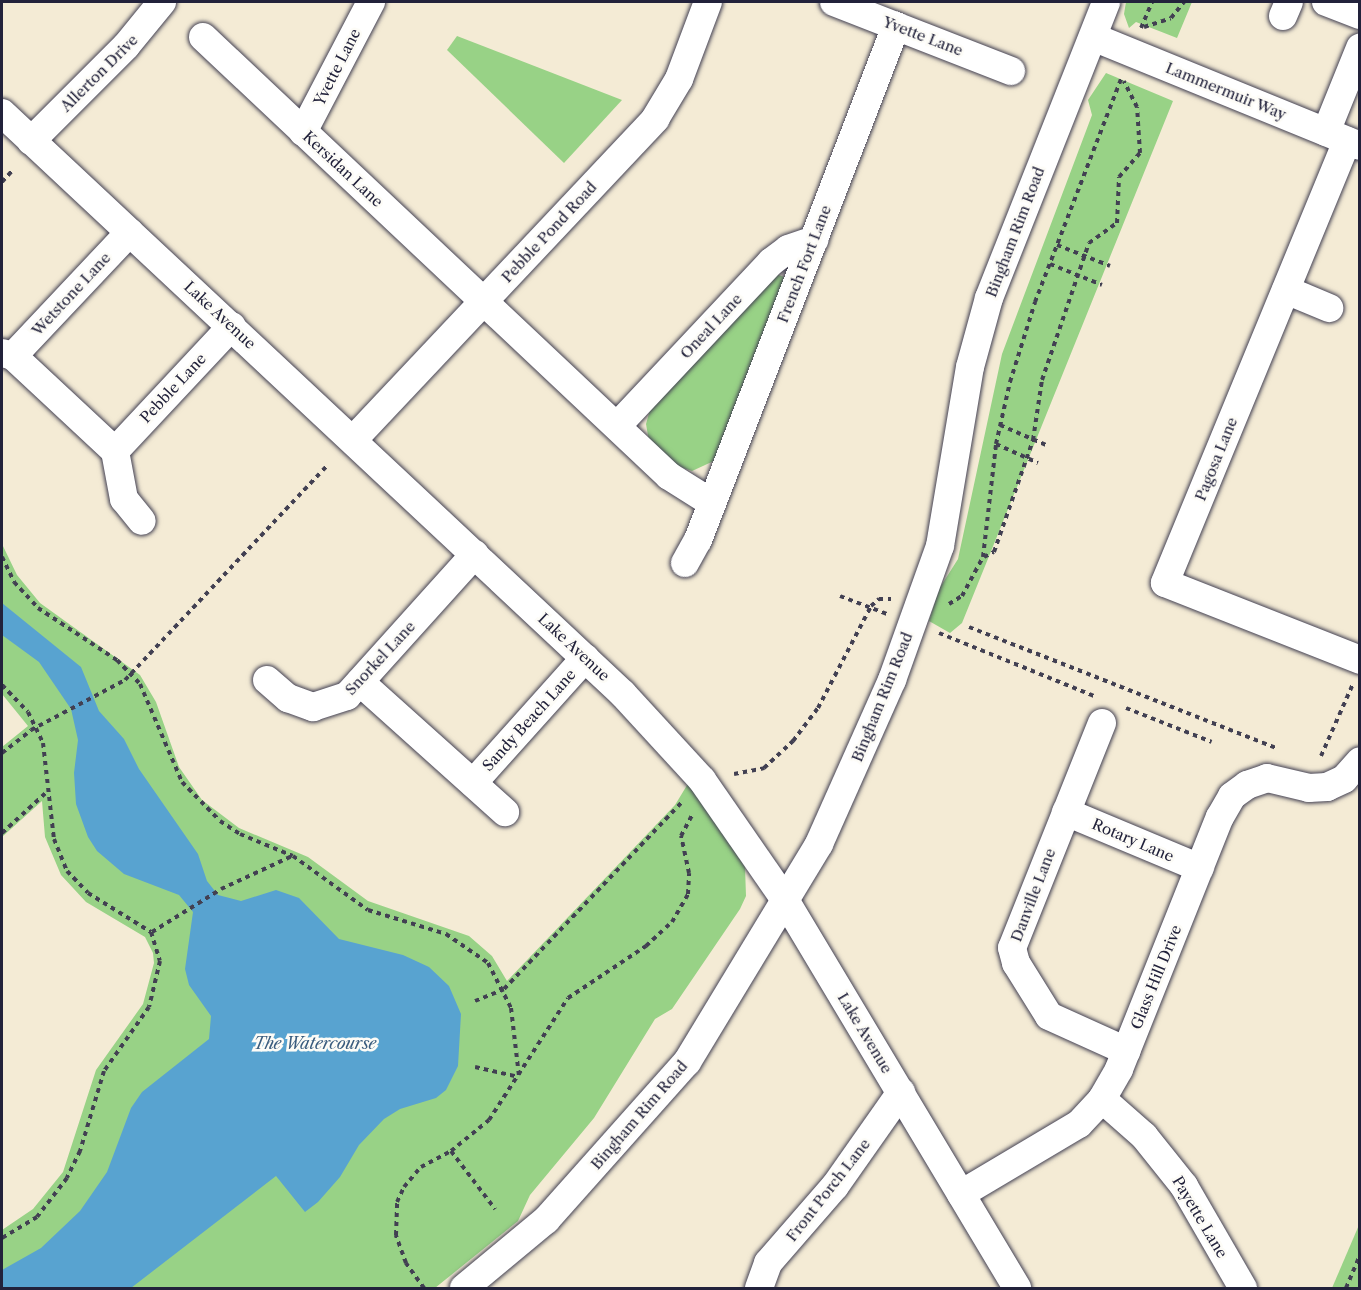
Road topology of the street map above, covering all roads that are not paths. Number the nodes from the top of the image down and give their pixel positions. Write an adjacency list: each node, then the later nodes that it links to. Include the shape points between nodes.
1 (162, 2): 16 (street, Allerton Drive, via 126,46)
2 (371, 2): 14 (street, Yvette Lane)
3 (708, 2): 20 (street, Pebble Pond Road, via 672,93 655,119)
4 (834, 2): 8 (street, Yvette Lane)
5 (1107, 2): 10 (street, Bingham Rim Road)
6 (1326, 2): 7 (street)
7 (1359, 15)
8 (896, 26): 12 (street, Yvette Lane); 18 (street, French Fort Lane)
9 (203, 37): 14 (street, Kersidan Lane)
10 (1093, 37): 15 (street, Lammermuir Way); 41 (street, Bingham Rim Road, via 986,309 970,367 940,546 892,680 819,844)
11 (1359, 48): 15 (street, Pagosa Lane)
12 (1011, 70)
13 (2, 113): 16 (street, Lake Avenue)
14 (303, 132): 20 (street, Kersidan Lane)
15 (1344, 140): 19 (street, Pagosa Lane)
16 (31, 141): 17 (street, Lake Avenue)
17 (129, 232): 22 (street, Lake Avenue); 23 (street, Wetstone Lane)
18 (814, 240): 24 (street, Oneal Lane, via 788,249 771,262); 27 (street, French Fort Lane)
19 (1286, 290): 21 (street); 32 (street, Pagosa Lane, via 1165,583)
20 (484, 301): 24 (street); 25 (street, Pebble Pond Road)
21 (1329, 308)
22 (232, 326): 25 (street, Lake Avenue); 26 (street, Pebble Lane)
23 (7, 355): 26 (street)
24 (617, 426): 27 (street, via 678,483)
25 (353, 440): 29 (street, Lake Avenue)
26 (115, 451): 28 (street, via 124,499)
27 (712, 503): 30 (street, French Fort Lane)
28 (142, 521)
29 (475, 554): 31 (street, Lake Avenue); 34 (street, Snorkel Lane)
30 (685, 562)
31 (585, 658): 37 (street, Sandy Beach Lane); 41 (street, Lake Avenue, via 663,735 713,795)
32 (1357, 669)
33 (267, 680): 34 (street, Snorkel Lane, via 288,698 313,707 337,702)
34 (360, 682): 37 (street, Sandy Beach Lane)
35 (1107, 709): 39 (street, Danville Lane)
36 (1359, 761): 40 (street, Glass Hill Drive, via 1335,784 1309,788 1267,778 1247,785 1223,810)
37 (472, 783): 38 (street, Sandy Beach Lane)
38 (505, 812)
39 (1066, 812): 40 (street, Rotary Lane); 42 (street, Danville Lane, via 1013,940 1013,956 1049,1016)
40 (1200, 868): 42 (street, Glass Hill Drive)
41 (785, 900): 43 (street, Lake Avenue); 46 (street, Bingham Rim Road, via 687,1062 546,1220)
42 (1126, 1051): 44 (street, Glass Hill Drive)
43 (901, 1092): 45 (street, Lake Avenue); 47 (street, Front Porch Lane, via 835,1186 768,1263)
44 (1102, 1099): 45 (street, Glass Hill Drive, via 1079,1124); 49 (street, Payette Lane, via 1144,1136 1184,1186)
45 (961, 1194): 48 (street, Lake Avenue)
46 (464, 1288)
47 (759, 1288)
48 (1017, 1288)
49 (1243, 1288)

